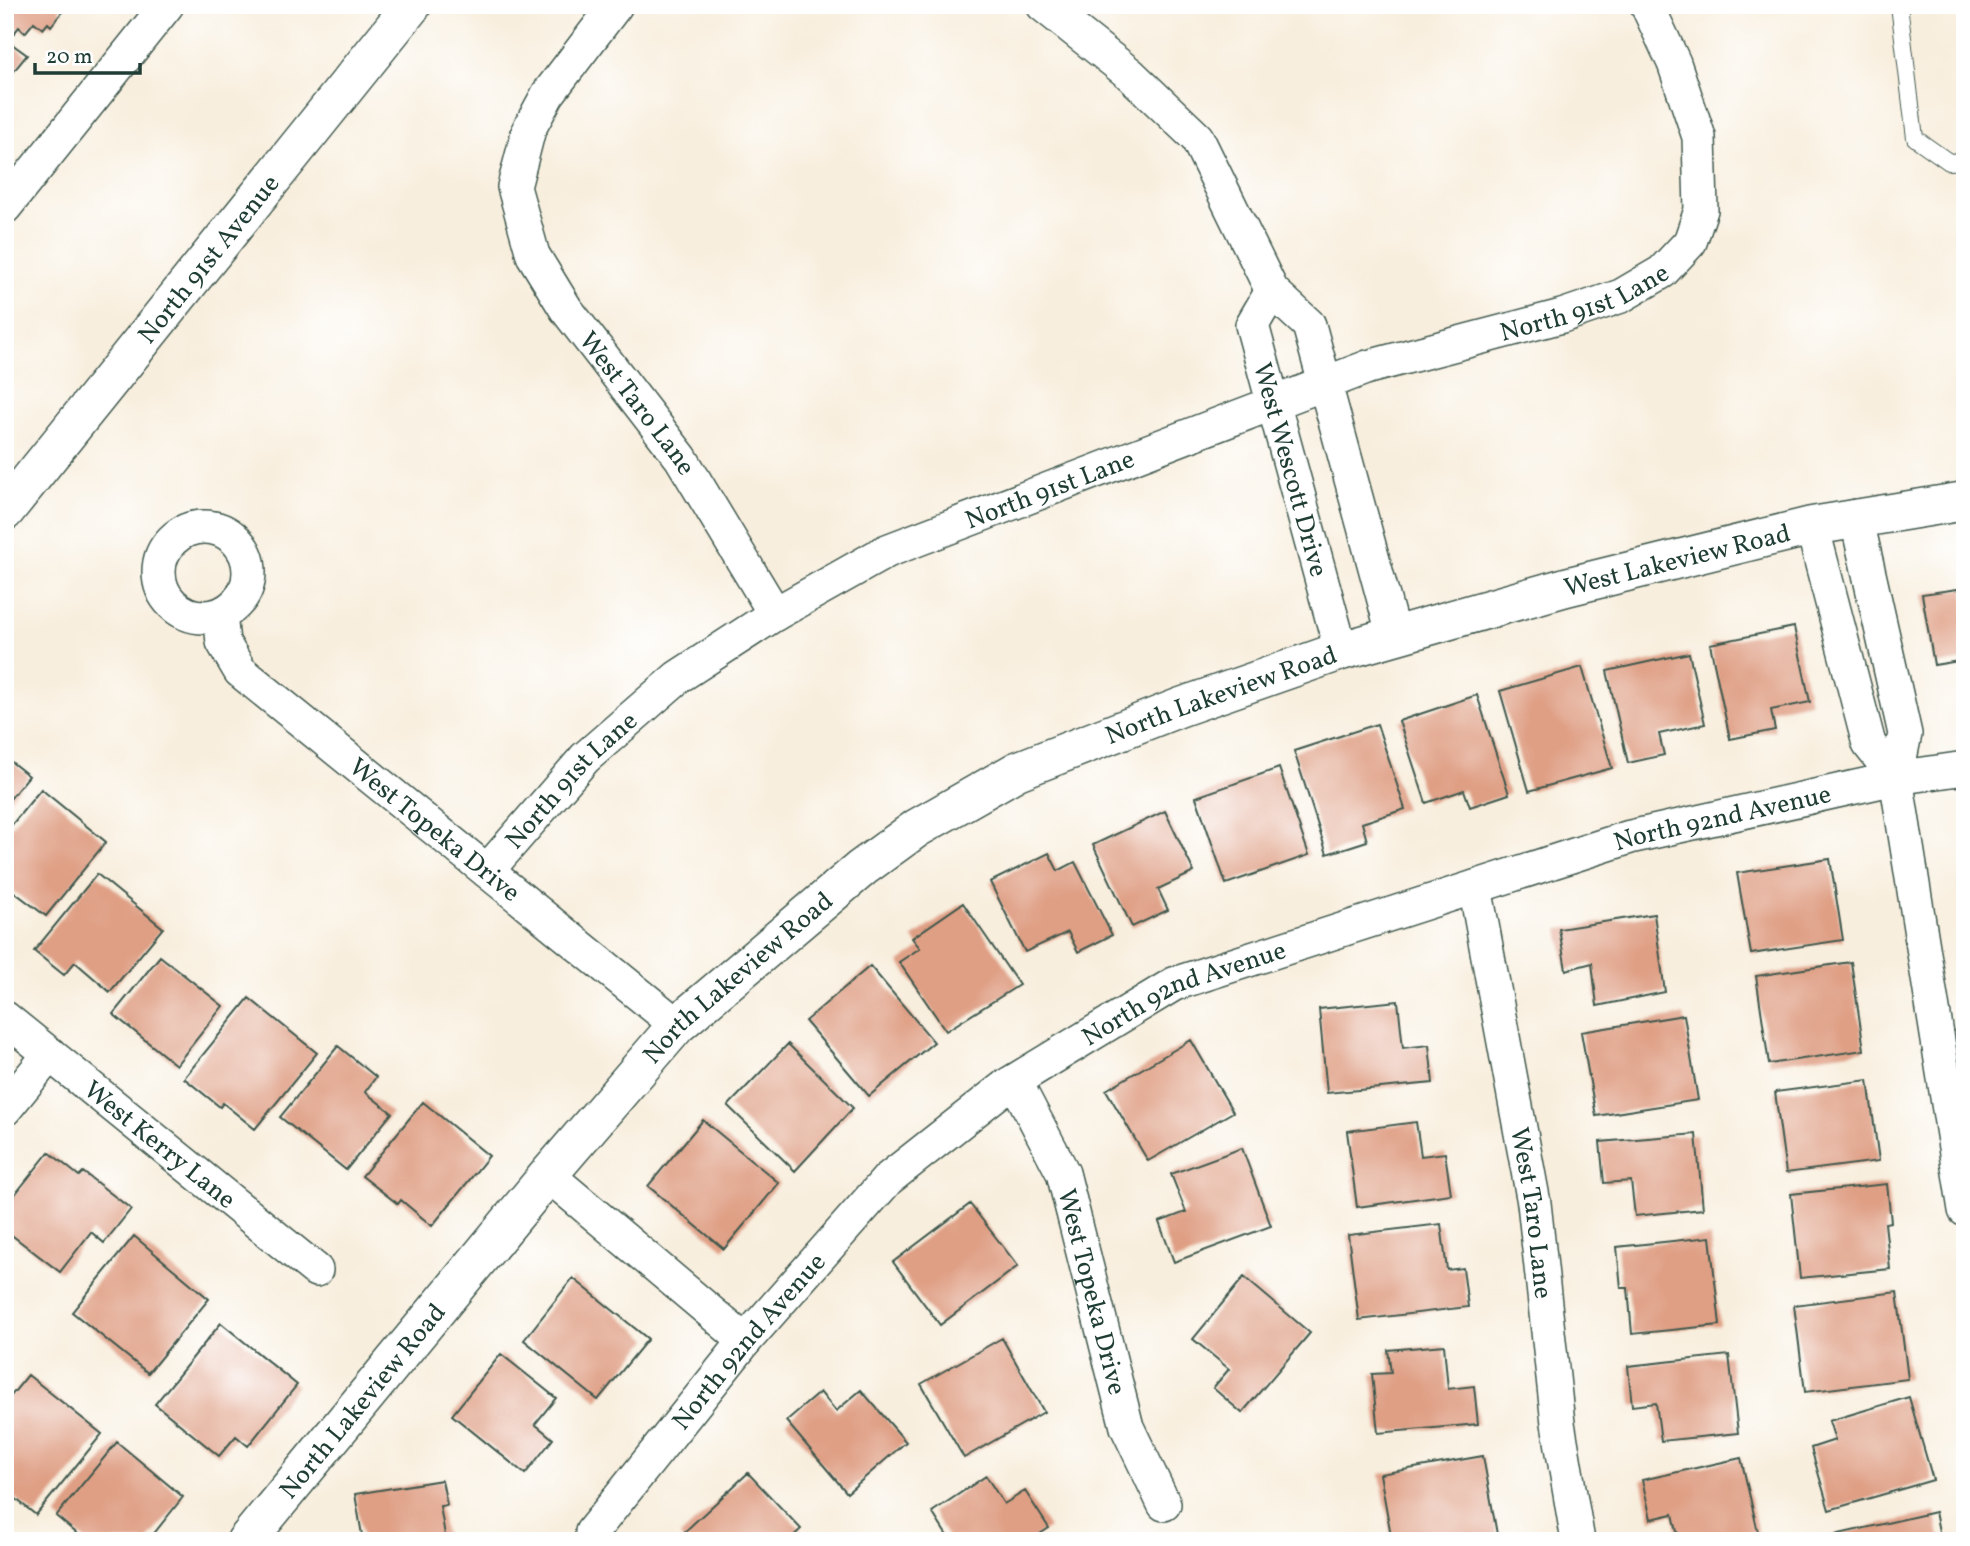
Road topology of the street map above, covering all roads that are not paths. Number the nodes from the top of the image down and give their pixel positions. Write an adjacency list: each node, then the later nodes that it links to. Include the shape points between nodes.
1 (167, 5): 8 (street)
2 (412, 5): 13 (street, North 91st Avenue)
3 (616, 5): 16 (street, West Taro Lane, via 586,41 528,129 514,187 533,256 559,298 681,458)
4 (1043, 5): 9 (street, West Wescott Drive, via 1130,74 1197,138)
5 (1647, 5): 10 (street, North 91st Lane, via 1674,63 1699,137 1701,209 1690,242 1662,272 1621,296 1368,367)
6 (1899, 5): 7 (lane, via 1915,138 1949,162)
7 (1965, 161)
8 (5, 207)
9 (1272, 291): 10 (street, West Wescott Drive, via 1309,325); 11 (street, West Wescott Drive, via 1252,325)
10 (1325, 384): 11 (street, North 91st Lane); 18 (street, West Wescott Drive)
11 (1274, 403): 16 (street, North 91st Lane, via 887,551); 19 (street, West Wescott Drive)
12 (1965, 501): 14 (street, West Lakeview Road)
13 (5, 511)
14 (1856, 516): 15 (street, West Lakeview Road); 21 (street, via 1905,734)
15 (1812, 526): 18 (street, West Lakeview Road, via 1566,587); 21 (street, via 1869,744)
16 (775, 614): 22 (street, North 91st Lane, via 678,677 585,758)
17 (220, 615): 22 (street, West Topeka Drive, via 223,642 240,671)
18 (1394, 637): 19 (street, North Lakeview Road)
19 (1341, 651): 25 (street, North Lakeview Road, via 1017,771 940,815 862,868)
20 (1965, 768): 21 (street, North 92nd Avenue)
21 (1896, 778): 23 (street, North 92nd Avenue, via 1630,837); 30 (street)
22 (488, 871): 25 (street, West Topeka Drive)
23 (1475, 887): 27 (street, North 92nd Avenue, via 1174,984); 36 (street, West Taro Lane, via 1534,1203 1558,1423)
24 (5, 1018): 26 (street, West Kerry Lane)
25 (677, 1025): 29 (street, North Lakeview Road)
26 (50, 1054): 28 (street); 31 (street, West Kerry Lane)
27 (1015, 1081): 32 (street, North 92nd Avenue, via 888,1179); 33 (street, West Topeka Drive, via 1063,1173 1127,1427)
28 (5, 1110)
29 (548, 1174): 32 (street); 35 (street, North Lakeview Road)
30 (1965, 1210)
31 (316, 1270)
32 (745, 1341): 34 (street, North 92nd Avenue)
33 (1164, 1504)
34 (592, 1536)
35 (246, 1541)
36 (1578, 1541)

